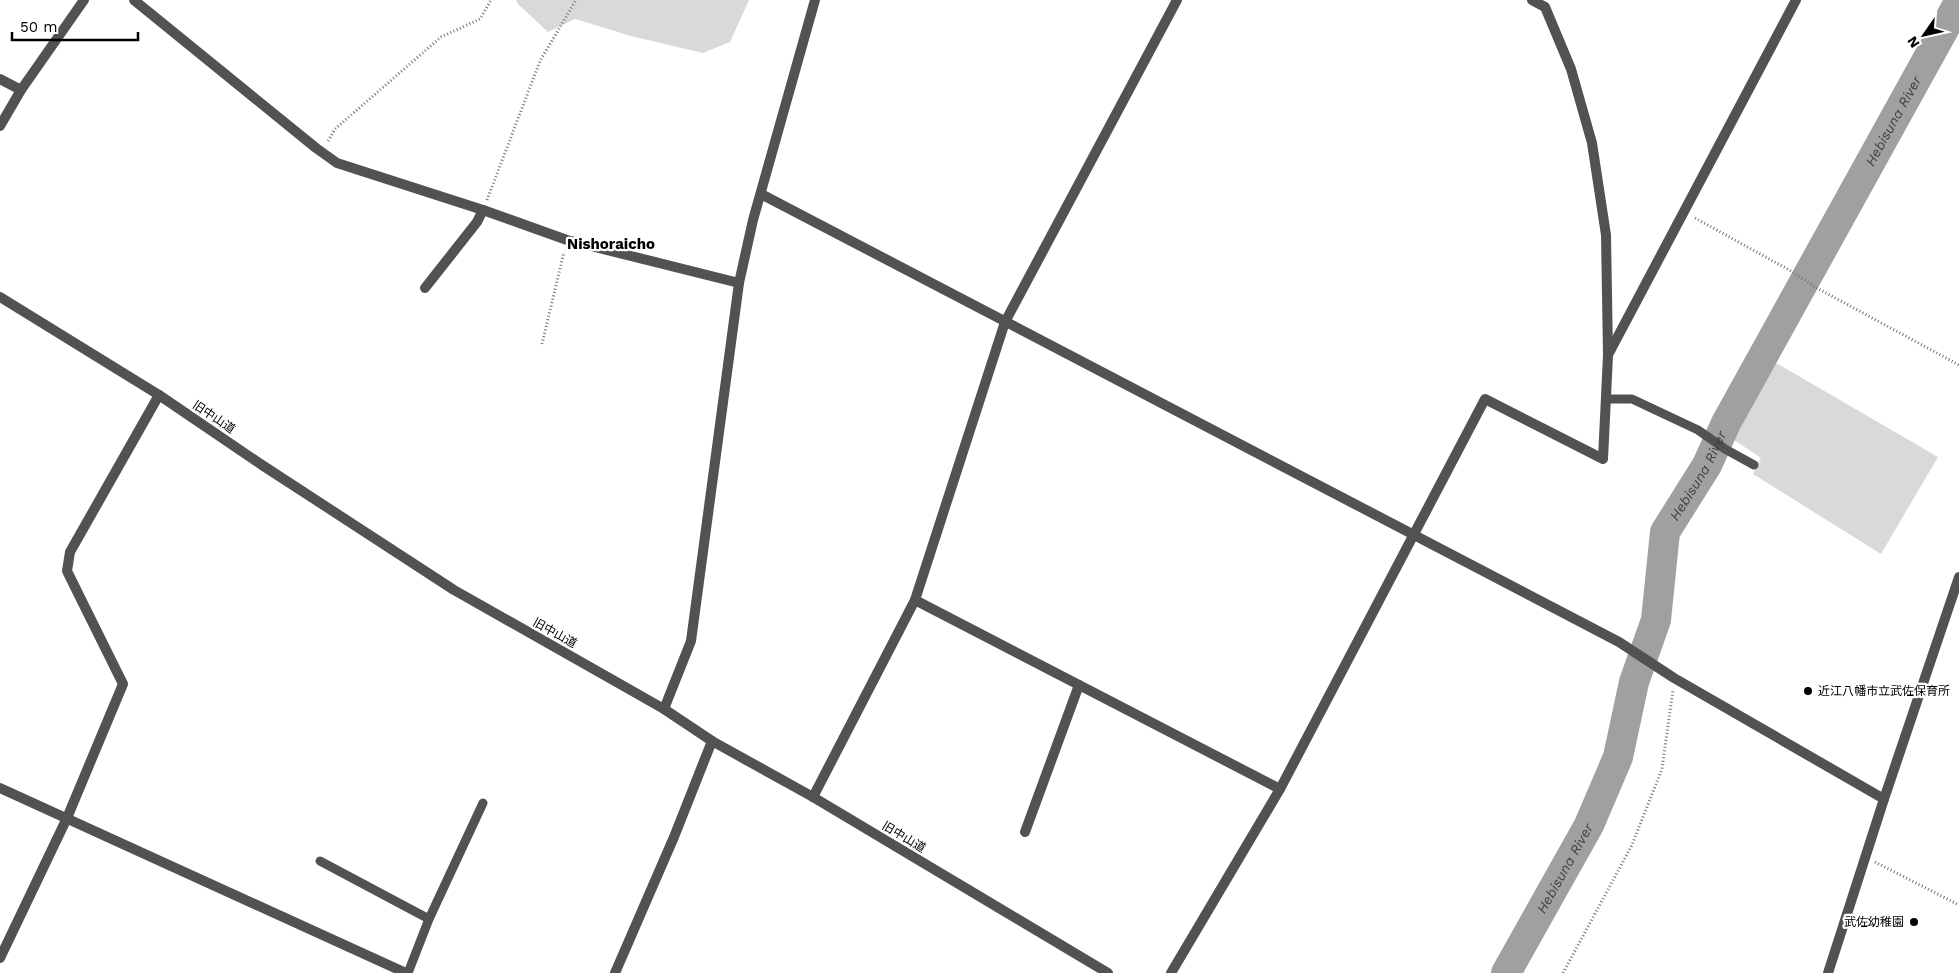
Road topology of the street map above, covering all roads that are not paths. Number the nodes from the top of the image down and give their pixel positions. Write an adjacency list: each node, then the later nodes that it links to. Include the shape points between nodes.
1 (84, 0): 8 (street)
2 (134, 0): 11 (street, via 338,163)
3 (815, 0): 10 (street)
4 (1177, 0): 15 (street)
5 (1532, 0): 16 (street, via 1545,7 1571,68 1592,143 1606,235)
6 (1796, 0): 16 (street)
7 (0, 79): 8 (street)
8 (21, 90): 9 (street)
9 (0, 126)
10 (761, 194): 12 (street); 15 (street)
11 (483, 210): 12 (street, via 567,240); 13 (street)
12 (739, 283): 24 (street, via 691,641)
13 (425, 288)
14 (0, 297): 17 (street, 旧中山道)
15 (1005, 322): 20 (street); 22 (street)
16 (1608, 355): 18 (street)
17 (159, 394): 24 (street, 旧中山道, via 454,590); 31 (street, via 70,552 67,571 123,684)
18 (1606, 399): 19 (lane, via 1632,399 1698,430); 20 (street, via 1603,458 1485,399)
19 (1754, 465)
20 (1414, 534): 27 (street); 29 (street, via 1630,649 1674,678)
21 (1959, 577): 29 (street)
22 (915, 600): 23 (street); 28 (street)
23 (1078, 685): 27 (street); 32 (street)
24 (664, 709): 25 (street, 旧中山道)
25 (712, 741): 28 (street, 旧中山道); 37 (street)
26 (0, 788): 31 (street)
27 (1280, 789): 39 (street)
28 (813, 797): 38 (street, 旧中山道)
29 (1884, 799): 40 (street)
30 (483, 804): 34 (lane)
31 (67, 818): 35 (street); 36 (street)
32 (1025, 832)
33 (320, 861): 34 (lane)
34 (429, 920): 36 (lane)
35 (0, 958)
36 (407, 973)
37 (615, 973)
38 (1108, 973)
39 (1171, 973)
40 (1828, 973)

